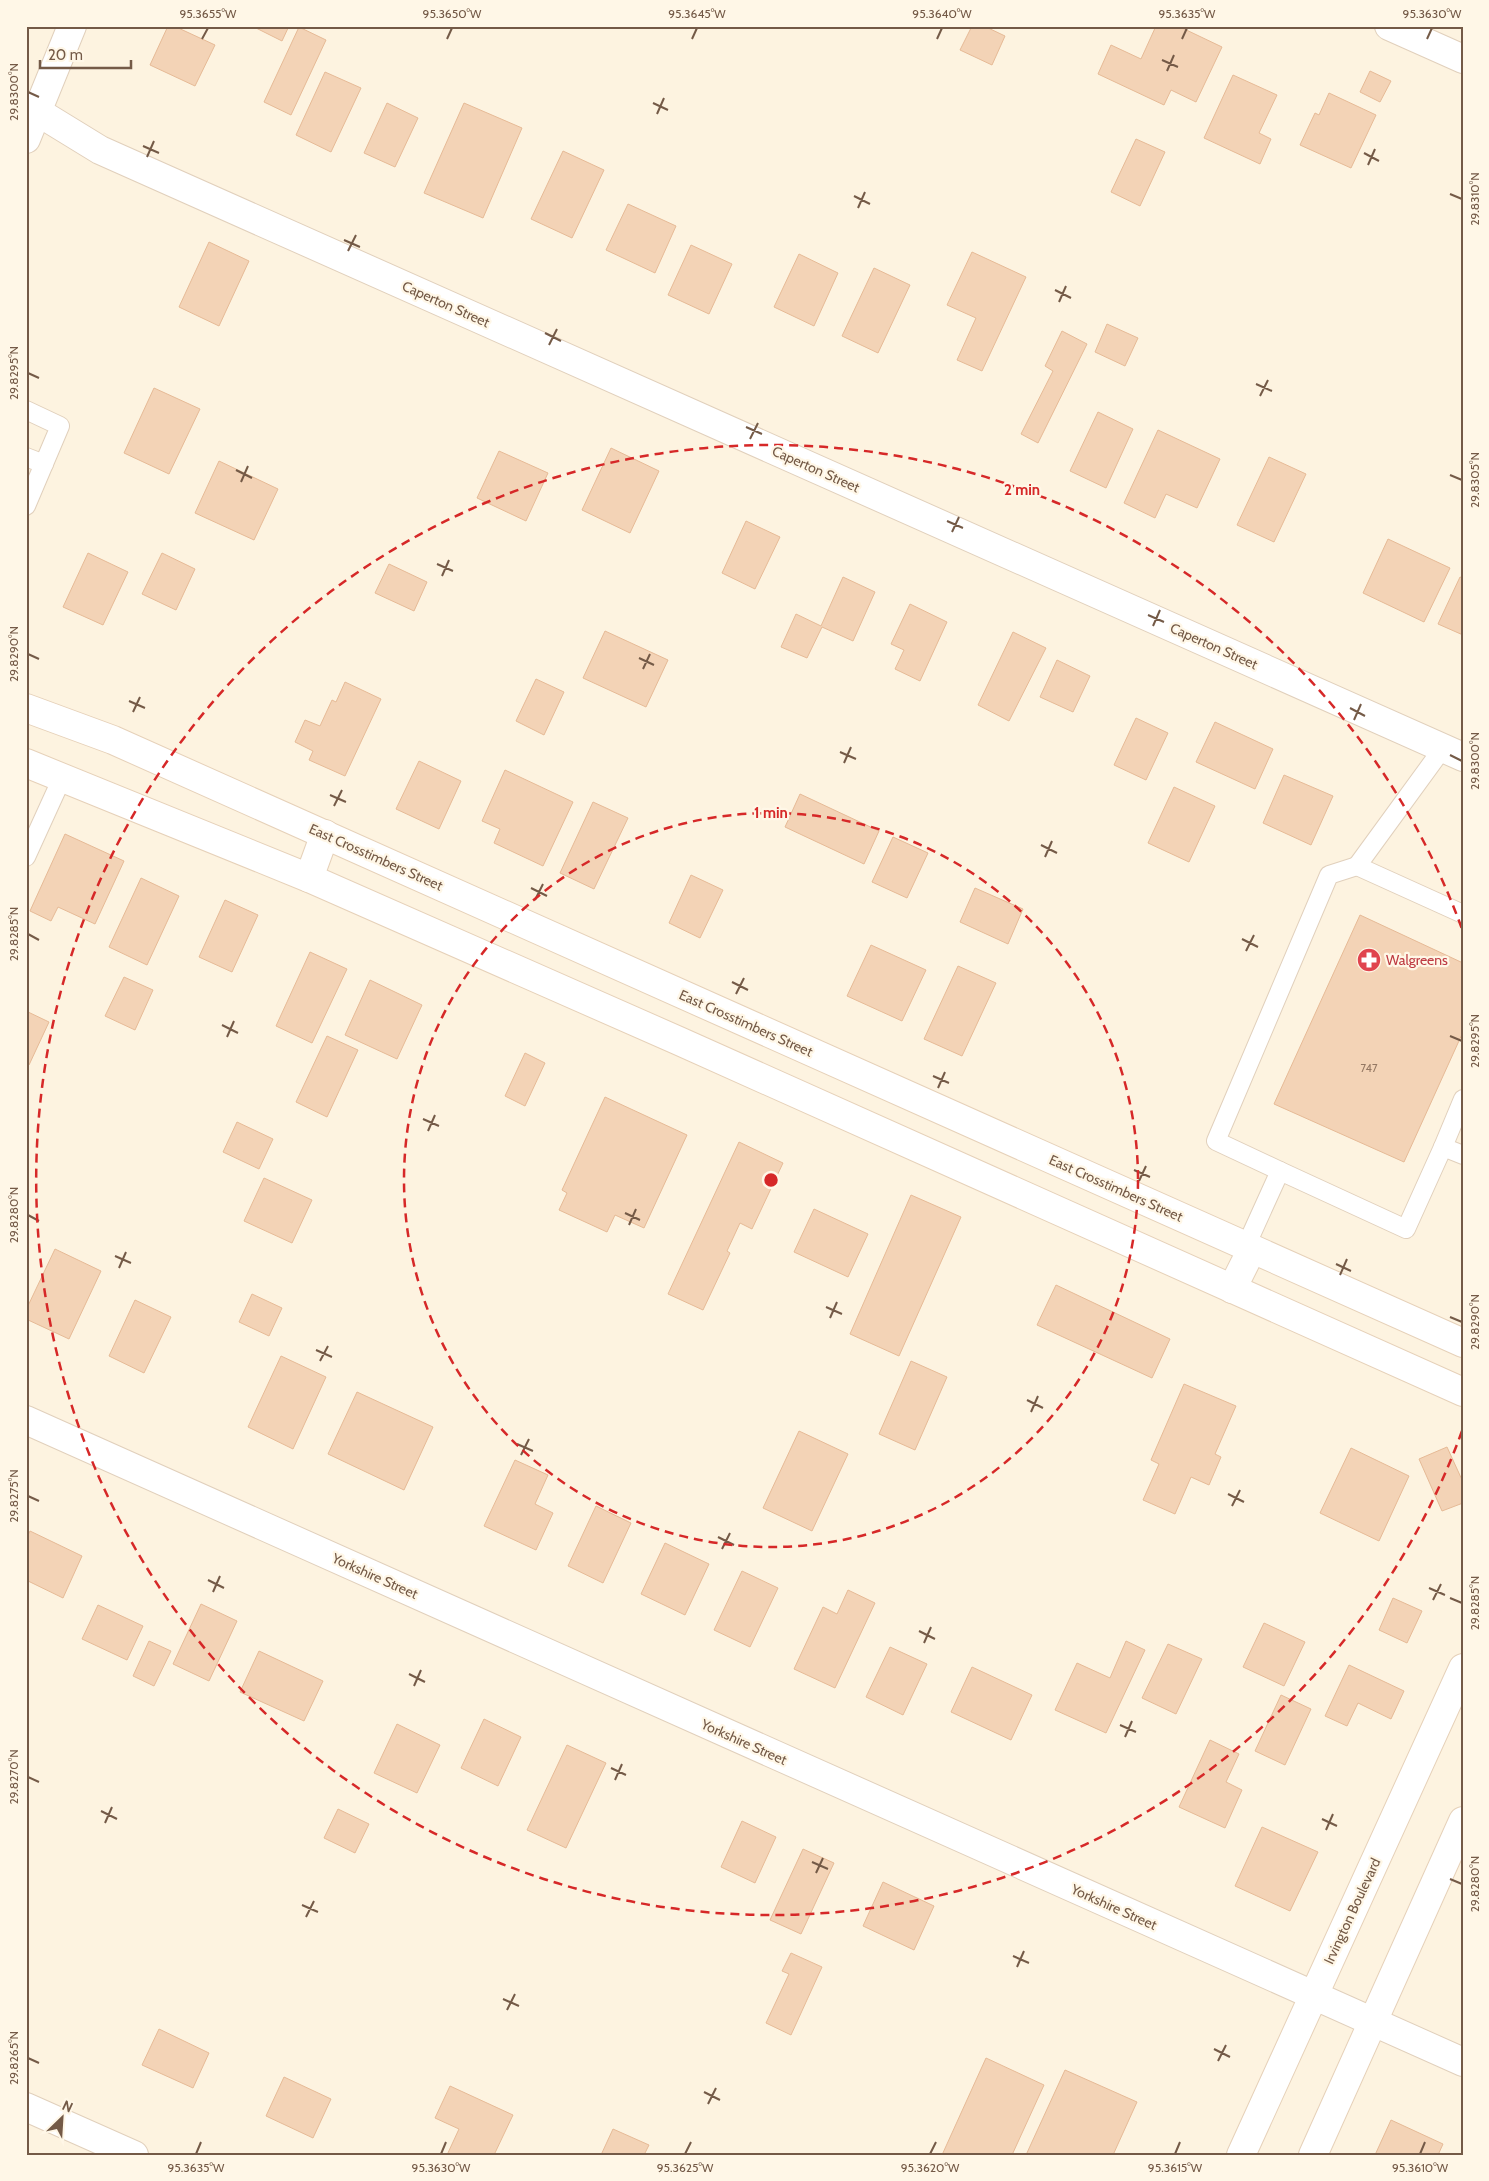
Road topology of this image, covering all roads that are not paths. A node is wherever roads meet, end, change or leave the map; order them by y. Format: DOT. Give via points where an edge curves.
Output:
graph roads {
  1 [pos="72,26"];
  2 [pos="1389,26"];
  3 [pos="1463,59"];
  4 [pos="38,112"];
  5 [pos="26,139"];
  6 [pos="26,410"];
  7 [pos="26,457"];
  8 [pos="44,464"];
  9 [pos="27,499"];
  10 [pos="26,708"];
  11 [pos="1453,752"];
  12 [pos="26,763"];
  13 [pos="62,778"];
  14 [pos="325,834"];
  15 [pos="26,857"];
  16 [pos="1357,866"];
  17 [pos="309,878"];
  18 [pos="1463,914"];
  19 [pos="700,1002"];
  20 [pos="679,1041"];
  21 [pos="1463,1099"];
  22 [pos="1443,1147"];
  23 [pos="1463,1156"];
  24 [pos="1280,1171"];
  25 [pos="1249,1247"];
  26 [pos="1232,1289"];
  27 [pos="1463,1344"];
  28 [pos="1463,1392"];
  29 [pos="26,1420"];
  30 [pos="1463,1668"];
  31 [pos="1456,1702"];
  32 [pos="1463,1821"];
  33 [pos="1313,1997"];
  34 [pos="1373,2022"];
  35 [pos="1463,2062"];
  36 [pos="26,2107"];
  37 [pos="134,2155"];
  38 [pos="1241,2155"];
  39 [pos="1313,2155"];
  1 -- 4 [label="main road"];
  2 -- 3 [label="main road"];
  4 -- 5 [label="main road"];
  4 -- 11 [label="main road, Caperton Street" via="100,150"];
  6 -- 8 [label="lane" via="60,426"];
  7 -- 8 [label="lane"];
  8 -- 9 [label="lane"];
  10 -- 14 [label="main road, East Crosstimbers Street" via="113,740"];
  11 -- 16 [label="lane"];
  12 -- 13 [label="main road"];
  13 -- 15 [label="lane"];
  13 -- 17 [label="main road"];
  14 -- 17 [label="main road"];
  14 -- 19 [label="main road, East Crosstimbers Street"];
  16 -- 18 [label="lane"];
  16 -- 24 [label="lane" via="1329,875 1216,1141"];
  17 -- 20 [label="main road"];
  19 -- 20 [label="main road"];
  19 -- 25 [label="main road, East Crosstimbers Street"];
  20 -- 26 [label="main road"];
  21 -- 22 [label="lane"];
  22 -- 23 [label="lane"];
  22 -- 24 [label="lane" via="1406,1229"];
  24 -- 25 [label="lane"];
  25 -- 26 [label="main road"];
  25 -- 27 [label="main road, East Crosstimbers Street"];
  26 -- 28 [label="main road"];
  29 -- 33 [label="main road, Yorkshire Street"];
  30 -- 31 [label="main road, Irvington Boulevard"];
  31 -- 33 [label="main road, Irvington Boulevard"];
  32 -- 34 [label="main road"];
  33 -- 34 [label="main road, Yorkshire Street"];
  33 -- 38 [label="main road, Irvington Boulevard"];
  34 -- 35 [label="main road, Yorkshire Street"];
  34 -- 39 [label="main road"];
  36 -- 37 [label="main road"];
}
